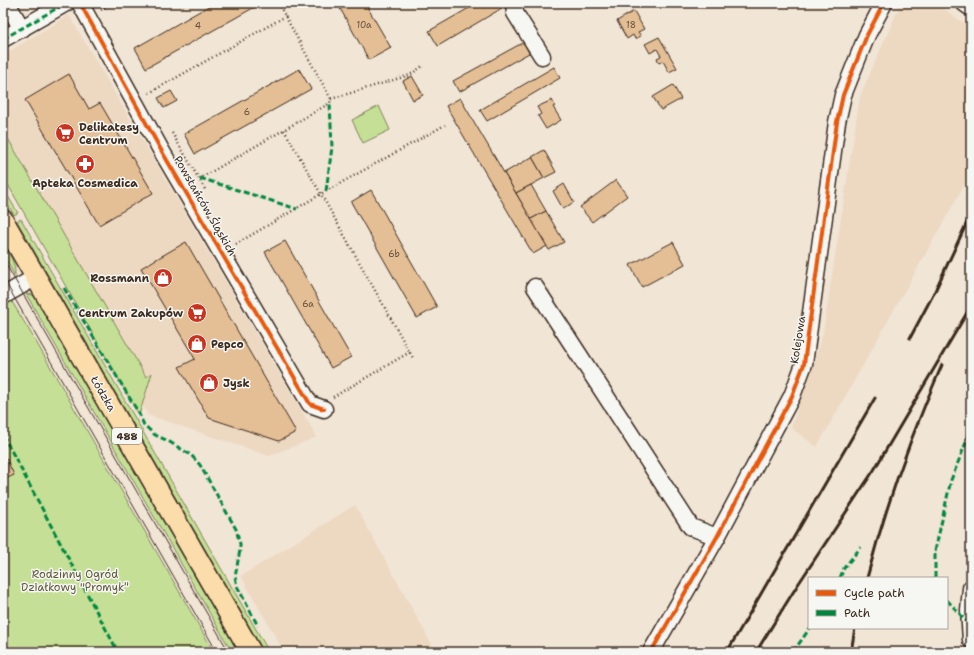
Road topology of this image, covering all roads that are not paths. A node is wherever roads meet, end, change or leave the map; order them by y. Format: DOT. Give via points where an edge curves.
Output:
graph roads {
  1 [pos="7,3"];
  2 [pos="66,3"];
  3 [pos="80,3"];
  4 [pos="514,3"];
  5 [pos="884,3"];
  6 [pos="964,3"];
  7 [pos="971,8"];
  8 [pos="22,29"];
  9 [pos="3,39"];
  10 [pos="542,56"];
  11 [pos="3,220"];
  12 [pos="36,278"];
  13 [pos="535,287"];
  14 [pos="3,296"];
  15 [pos="326,404"];
  16 [pos="717,538"];
  17 [pos="971,588"];
  18 [pos="971,640"];
  19 [pos="251,652"];
  20 [pos="650,652"];
  1 -- 8 [label="street"];
  2 -- 8 [label="street"];
  3 -- 15 [label="street, Powstańców Śląskich" via="161,150 310,404"];
  4 -- 10 [label="street" via="515,13"];
  5 -- 16 [label="street, Kolejowa" via="867,35 843,95 837,122 804,364 792,396"];
  6 -- 7 [label="street"];
  8 -- 9 [label="street"];
  11 -- 12 [label="main road, Łódzka / 488"];
  12 -- 14 [label="street"];
  12 -- 19 [label="main road, Łódzka / 488"];
  13 -- 16 [label="street" via="691,527"];
  16 -- 20 [label="street, Kolejowa"];
  17 -- 18 [label="street"];
}
